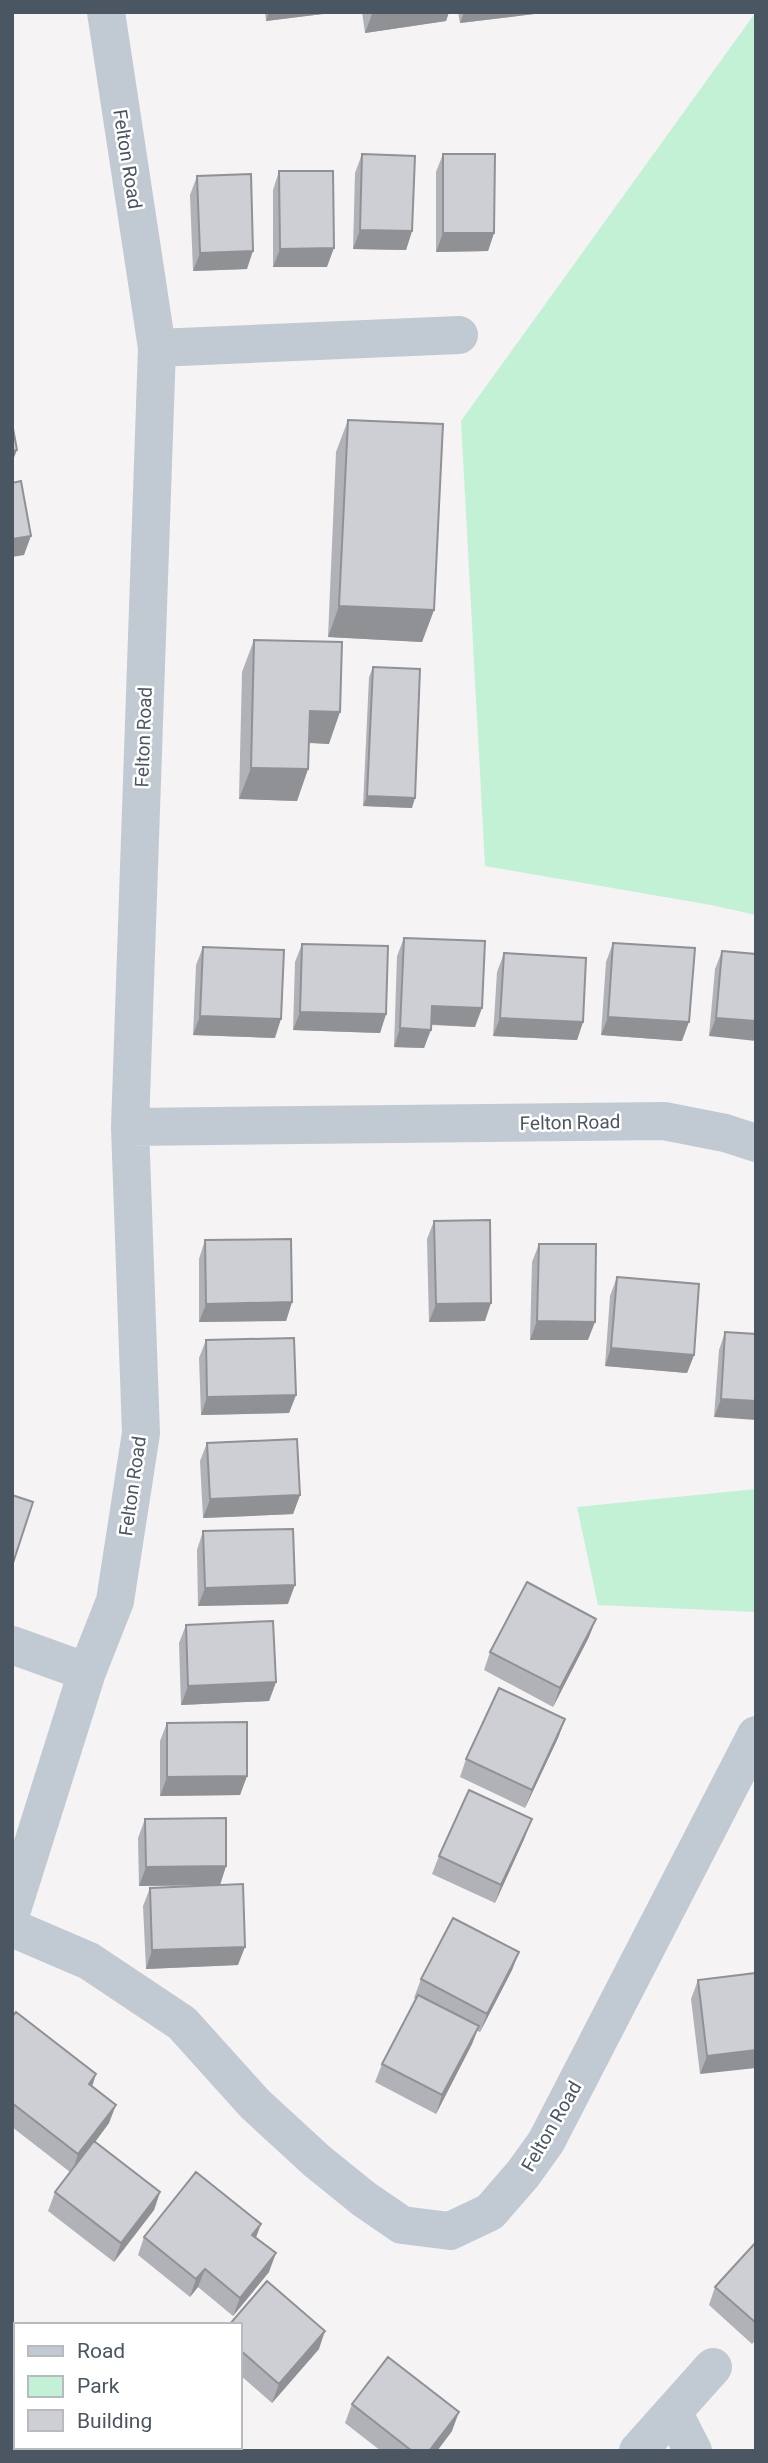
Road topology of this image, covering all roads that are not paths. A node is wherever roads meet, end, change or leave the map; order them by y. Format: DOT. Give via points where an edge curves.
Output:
graph roads {
  1 [pos="106,12"];
  2 [pos="459,335"];
  3 [pos="157,348"];
  4 [pos="130,1127"];
  5 [pos="756,1143"];
  6 [pos="12,1645"];
  7 [pos="87,1672"];
  8 [pos="756,1735"];
  9 [pos="12,1910"];
  10 [pos="12,1928"];
  11 [pos="713,2367"];
  12 [pos="673,2412"];
  13 [pos="638,2451"];
  14 [pos="693,2451"];
  1 -- 3 [label="street, Felton Road"];
  2 -- 3 [label="street"];
  3 -- 4 [label="street, Felton Road"];
  4 -- 5 [label="street, Felton Road" via="664,1121"];
  4 -- 7 [label="street, Felton Road" via="141,1433 116,1601"];
  6 -- 7 [label="street"];
  7 -- 9 [label="street, Felton Road"];
  8 -- 10 [label="street, Felton Road" via="546,2142 490,2211 450,2231 402,2225 363,2199 255,2104 182,2023 89,1962"];
  11 -- 12 [label="street"];
  12 -- 13 [label="street"];
  12 -- 14 [label="street"];
}
